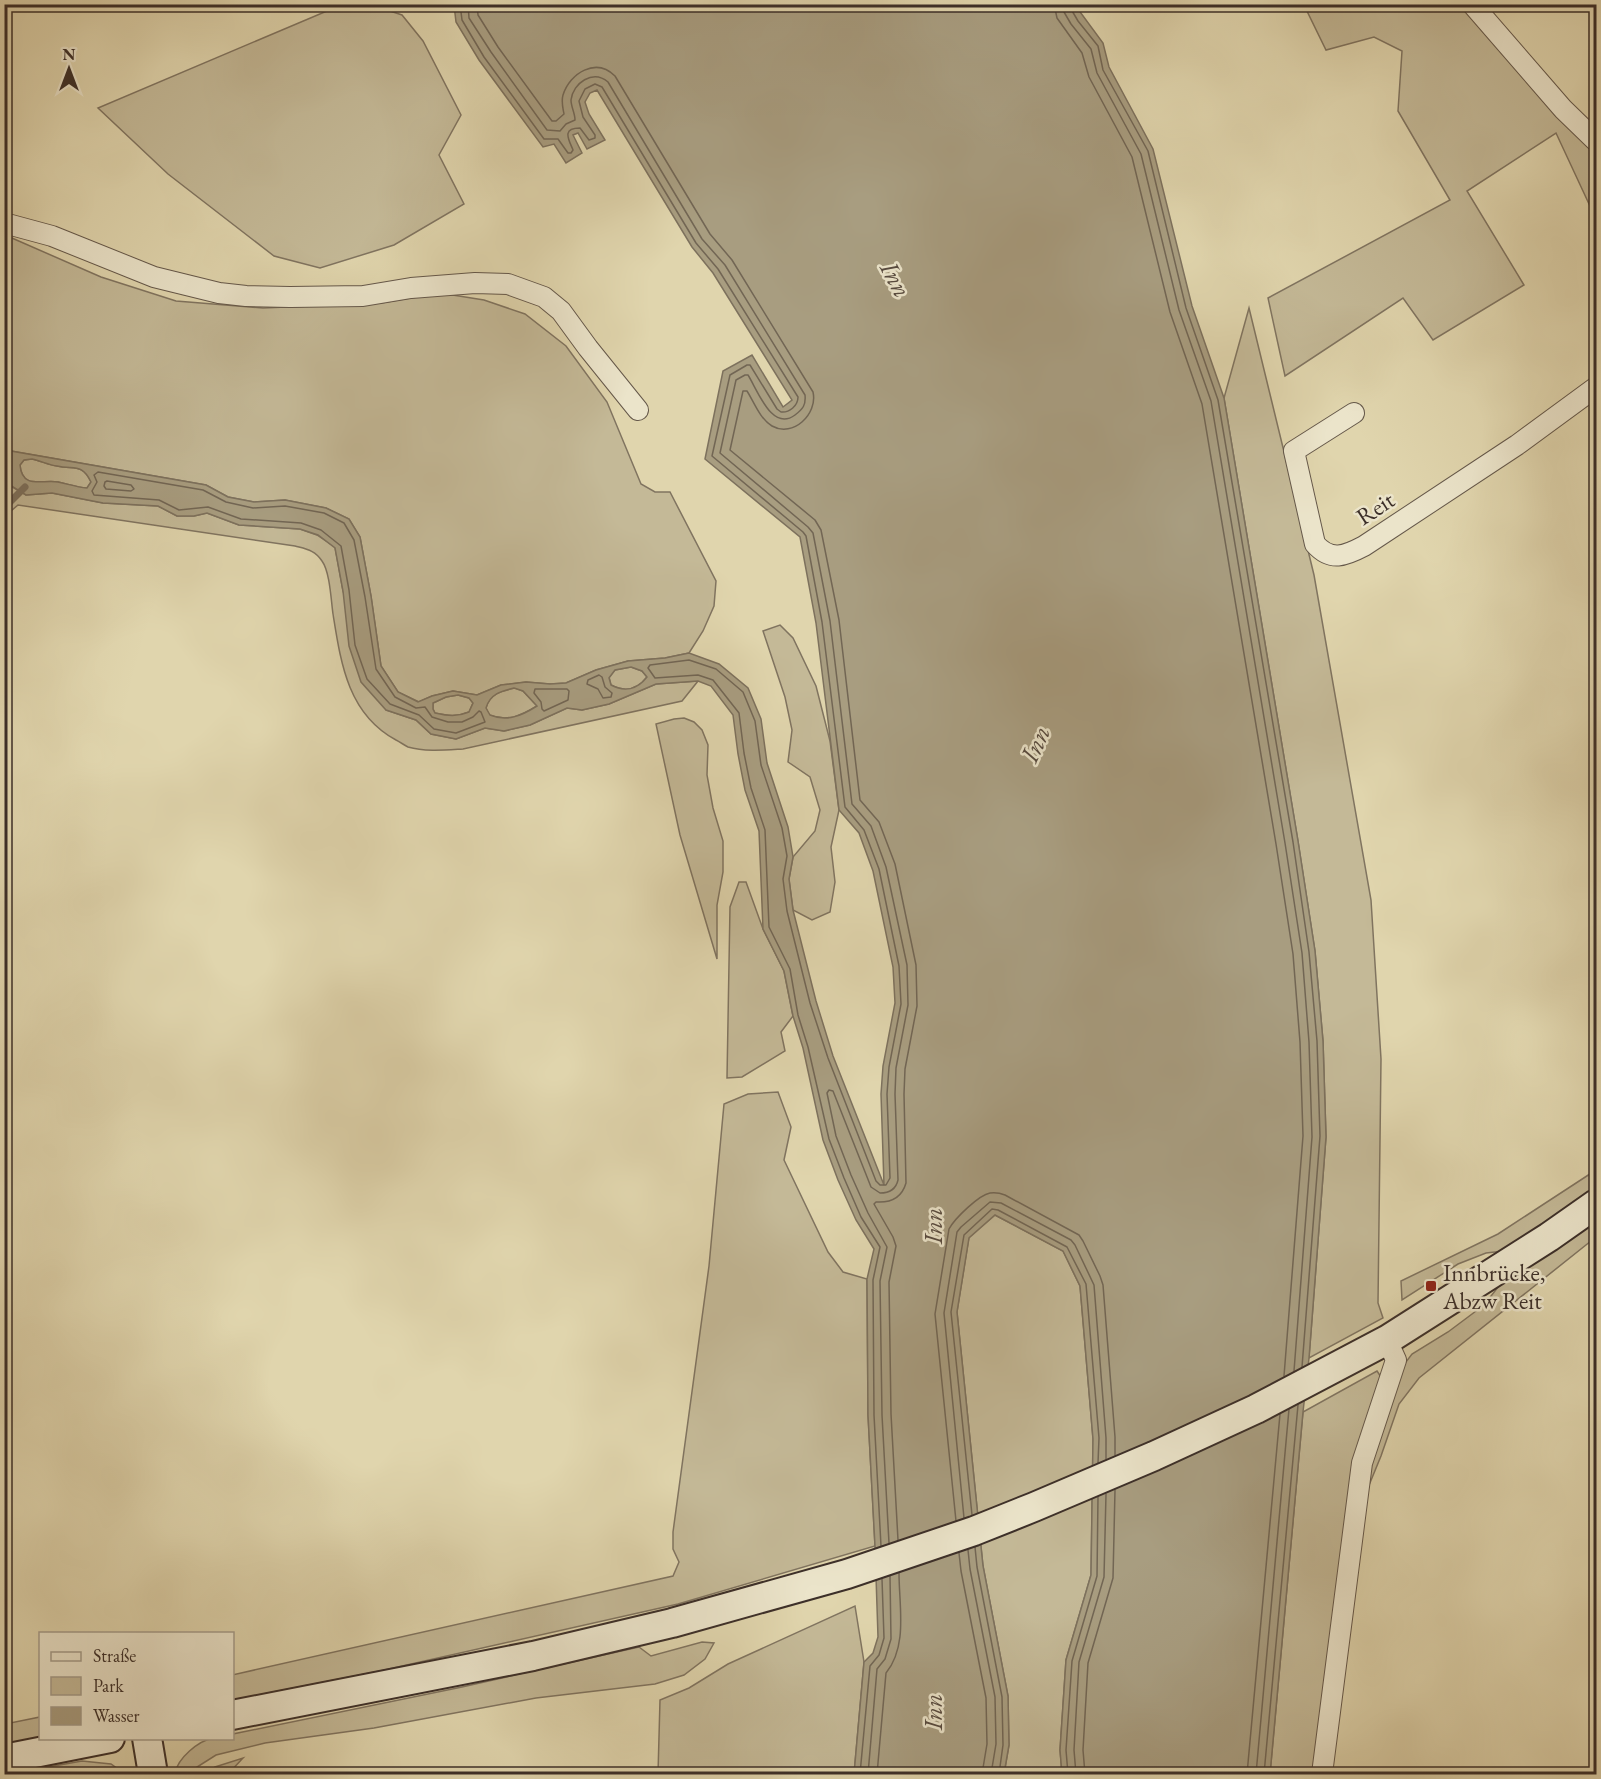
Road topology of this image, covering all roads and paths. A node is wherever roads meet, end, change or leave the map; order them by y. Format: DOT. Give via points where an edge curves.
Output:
graph roads {
  1 [pos="1472,4"];
  2 [pos="1596,141"];
  3 [pos="4,223"];
  4 [pos="1596,387"];
  5 [pos="638,410"];
  6 [pos="1354,413"];
  7 [pos="1596,1204"];
  8 [pos="1387,1340"];
  9 [pos="234,1715"];
  10 [pos="100,1740"];
  11 [pos="147,1740"];
  12 [pos="4,1759"];
  13 [pos="153,1774"];
  14 [pos="1322,1774"];
  1 -- 2 [label="street"];
  3 -- 5 [label="street" via="52,236 154,277 219,293 363,296 422,287 508,284 544,297 561,311"];
  4 -- 6 [label="street, Reit" via="1517,445 1364,546 1331,555 1315,544 1294,452"];
  7 -- 8 [label="street"];
  8 -- 9 [label="street" via="1256,1409 1154,1456 974,1531 888,1561 672,1623 533,1656"];
  8 -- 14 [label="street" via="1396,1360 1362,1463"];
  10 -- 12 [label="street"];
  11 -- 13 [label="street"];
}
